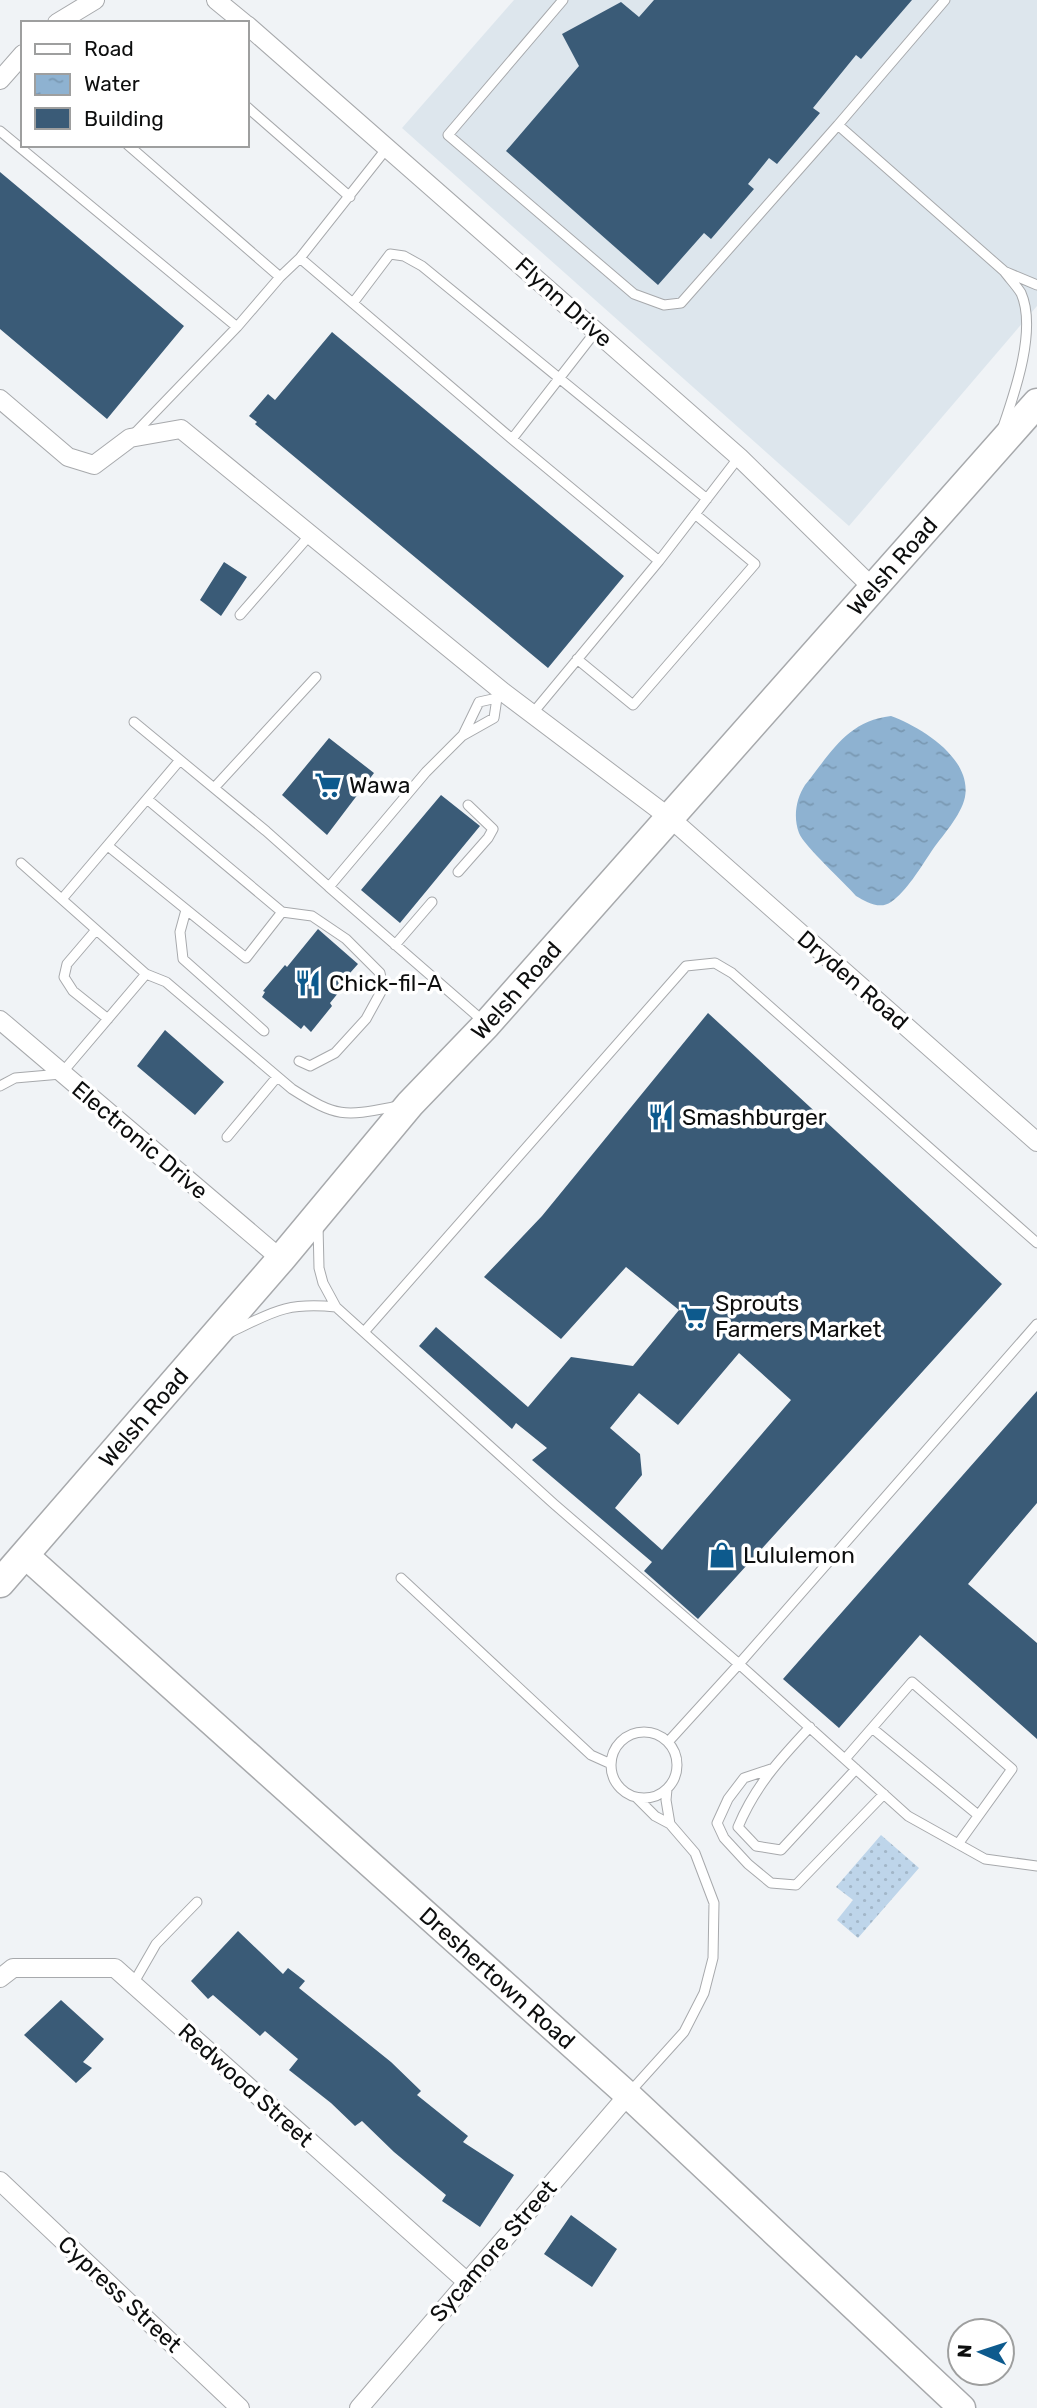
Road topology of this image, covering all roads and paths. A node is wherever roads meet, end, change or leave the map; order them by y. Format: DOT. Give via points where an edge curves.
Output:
graph roads {
  1 [pos="94,0"];
  2 [pos="216,0"];
  3 [pos="563,0"];
  4 [pos="945,0"];
  5 [pos="60,21"];
  6 [pos="241,21"];
  7 [pos="248,27"];
  8 [pos="21,56"];
  9 [pos="0,80"];
  10 [pos="248,108"];
  11 [pos="838,125"];
  12 [pos="0,131"];
  13 [pos="130,147"];
  14 [pos="387,148"];
  15 [pos="350,197"];
  16 [pos="300,258"];
  17 [pos="1004,271"];
  18 [pos="280,277"];
  19 [pos="1037,285"];
  20 [pos="353,303"];
  21 [pos="237,327"];
  22 [pos="596,331"];
  23 [pos="558,379"];
  24 [pos="0,399"];
  25 [pos="1037,403"];
  26 [pos="130,438"];
  27 [pos="512,439"];
  28 [pos="993,452"];
  29 [pos="738,457"];
  30 [pos="707,499"];
  31 [pos="695,514"];
  32 [pos="310,535"];
  33 [pos="659,561"];
  34 [pos="873,588"];
  35 [pos="240,615"];
  36 [pos="577,659"];
  37 [pos="316,677"];
  38 [pos="499,694"];
  39 [pos="532,714"];
  40 [pos="134,722"];
  41 [pos="462,736"];
  42 [pos="180,760"];
  43 [pos="214,788"];
  44 [pos="147,799"];
  45 [pos="468,805"];
  46 [pos="670,818"];
  47 [pos="108,846"];
  48 [pos="21,863"];
  49 [pos="458,872"];
  50 [pos="329,887"];
  51 [pos="62,899"];
  52 [pos="432,902"];
  53 [pos="186,910"];
  54 [pos="282,912"];
  55 [pos="96,930"];
  56 [pos="395,945"];
  57 [pos="146,974"];
  58 [pos="108,1019"];
  59 [pos="0,1020"];
  60 [pos="486,1025"];
  61 [pos="264,1031"];
  62 [pos="299,1060"];
  63 [pos="61,1074"];
  64 [pos="277,1077"];
  65 [pos="0,1086"];
  66 [pos="410,1104"];
  67 [pos="227,1137"];
  68 [pos="1037,1142"];
  69 [pos="317,1215"];
  70 [pos="1037,1243"];
  71 [pos="281,1259"];
  72 [pos="336,1307"];
  73 [pos="1037,1324"];
  74 [pos="364,1332"];
  75 [pos="209,1343"];
  76 [pos="24,1555"];
  77 [pos="401,1578"];
  78 [pos="0,1583"];
  79 [pos="739,1664"];
  80 [pos="810,1727"];
  81 [pos="872,1728"];
  82 [pos="668,1742"];
  83 [pos="845,1759"];
  84 [pos="611,1764"];
  85 [pos="771,1769"];
  86 [pos="856,1769"];
  87 [pos="667,1789"];
  88 [pos="884,1794"];
  89 [pos="636,1797"];
  90 [pos="978,1815"];
  91 [pos="670,1824"];
  92 [pos="958,1844"];
  93 [pos="1036,1864"];
  94 [pos="197,1902"];
  95 [pos="0,1978"];
  96 [pos="133,1984"];
  97 [pos="628,2095"];
  98 [pos="0,2181"];
  99 [pos="466,2281"];
  100 [pos="240,2408"];
  101 [pos="359,2408"];
  102 [pos="962,2408"];
  1 -- 5 [label="street"];
  2 -- 6 [label="street, Flynn Drive"];
  3 -- 11 [label="lane" via="448,135 647,300 681,303"];
  4 -- 11 [label="lane"];
  7 -- 14 [label="street, Flynn Drive"];
  8 -- 9 [label="street"];
  10 -- 15 [label="lane"];
  11 -- 17 [label="lane"];
  12 -- 21 [label="lane"];
  13 -- 18 [label="lane"];
  14 -- 15 [label="lane"];
  14 -- 22 [label="street, Flynn Drive"];
  15 -- 16 [label="lane"];
  16 -- 18 [label="lane"];
  16 -- 20 [label="lane"];
  17 -- 19 [label="lane"];
  17 -- 28 [label="lane" via="1022,295 1028,317 1027,353"];
  18 -- 21 [label="lane"];
  20 -- 23 [label="lane" via="390,254 404,256"];
  20 -- 27 [label="lane"];
  21 -- 26 [label="lane"];
  22 -- 23 [label="lane"];
  22 -- 29 [label="street, Flynn Drive"];
  23 -- 27 [label="lane"];
  23 -- 30 [label="lane"];
  24 -- 26 [label="street" via="68,457 94,465"];
  25 -- 28 [label="main road, Welsh Road"];
  26 -- 32 [label="street" via="181,429"];
  27 -- 33 [label="lane"];
  28 -- 34 [label="main road, Welsh Road"];
  29 -- 30 [label="lane"];
  29 -- 34 [label="street, Flynn Drive"];
  30 -- 31 [label="lane"];
  31 -- 33 [label="lane"];
  31 -- 36 [label="lane" via="755,564 633,705"];
  32 -- 35 [label="lane"];
  32 -- 38 [label="street"];
  33 -- 36 [label="lane"];
  34 -- 46 [label="main road, Welsh Road"];
  36 -- 39 [label="lane"];
  37 -- 43 [label="lane"];
  38 -- 39 [label="street"];
  38 -- 41 [label="lane" via="479,702"];
  38 -- 41 [label="lane" via="494,718"];
  39 -- 46 [label="street"];
  40 -- 42 [label="lane"];
  41 -- 50 [label="lane"];
  42 -- 43 [label="lane"];
  42 -- 44 [label="lane"];
  43 -- 50 [label="lane"];
  44 -- 47 [label="lane"];
  44 -- 54 [label="lane"];
  45 -- 49 [label="lane" via="493,829"];
  46 -- 60 [label="main road, Welsh Road"];
  46 -- 68 [label="street, Dryden Road"];
  47 -- 51 [label="lane"];
  47 -- 53 [label="lane"];
  48 -- 51 [label="lane"];
  50 -- 56 [label="lane"];
  51 -- 55 [label="lane"];
  52 -- 56 [label="lane"];
  53 -- 54 [label="lane" via="246,958"];
  53 -- 61 [label="lane" via="180,932 183,959"];
  54 -- 62 [label="lane" via="312,916 346,939 380,973 383,988 366,1019 335,1053 310,1066"];
  55 -- 57 [label="lane"];
  55 -- 58 [label="lane" via="67,964 64,977 73,991"];
  56 -- 60 [label="lane"];
  57 -- 58 [label="lane"];
  57 -- 64 [label="lane" via="166,982"];
  58 -- 63 [label="lane"];
  59 -- 63 [label="street, Electronic Drive"];
  60 -- 66 [label="main road, Welsh Road"];
  63 -- 65 [label="lane" via="15,1079"];
  63 -- 71 [label="street, Electronic Drive"];
  64 -- 66 [label="lane" via="315,1104 337,1113"];
  64 -- 67 [label="lane"];
  66 -- 69 [label="main road, Welsh Road"];
  69 -- 71 [label="main road, Welsh Road"];
  69 -- 72 [label="lane" via="319,1268"];
  70 -- 74 [label="lane" via="732,972 715,963 686,966"];
  71 -- 75 [label="main road, Welsh Road"];
  72 -- 74 [label="lane"];
  72 -- 75 [label="lane" via="283,1308"];
  73 -- 79 [label="lane"];
  74 -- 79 [label="lane"];
  75 -- 76 [label="main road, Welsh Road"];
  76 -- 78 [label="main road, Welsh Road"];
  76 -- 97 [label="main road, Dreshertown Road"];
  77 -- 84 [label="lane" via="590,1755"];
  79 -- 80 [label="lane"];
  79 -- 82 [label="lane"];
  80 -- 83 [label="lane"];
  80 -- 85 [label="lane"];
  81 -- 83 [label="lane"];
  81 -- 90 [label="lane"];
  81 -- 90 [label="lane" via="912,1682 1012,1769"];
  82 -- 84 [label="lane" via="649,1732 627,1736 613,1753"];
  82 -- 87 [label="lane" via="677,1771"];
  83 -- 86 [label="lane"];
  84 -- 89 [label="lane" via="618,1785"];
  85 -- 86 [label="lane" via="738,1827 756,1846 781,1850"];
  85 -- 88 [label="lane" via="744,1778 716,1823 724,1838 771,1883 796,1885"];
  86 -- 88 [label="lane"];
  87 -- 89 [label="lane" via="658,1795"];
  87 -- 91 [label="lane"];
  88 -- 92 [label="lane" via="908,1816"];
  89 -- 91 [label="lane"];
  90 -- 92 [label="lane"];
  91 -- 97 [label="lane" via="695,1853 714,1903 713,1958 704,1993 684,2032"];
  92 -- 93 [label="lane" via="985,1860"];
  94 -- 96 [label="lane" via="156,1944"];
  95 -- 96 [label="street, Redwood Street" via="13,1968 115,1968"];
  96 -- 99 [label="street, Redwood Street"];
  97 -- 99 [label="street, Sycamore Street"];
  97 -- 102 [label="main road, Dreshertown Road"];
  98 -- 100 [label="street, Cypress Street"];
  99 -- 101 [label="street, Sycamore Street"];
}
